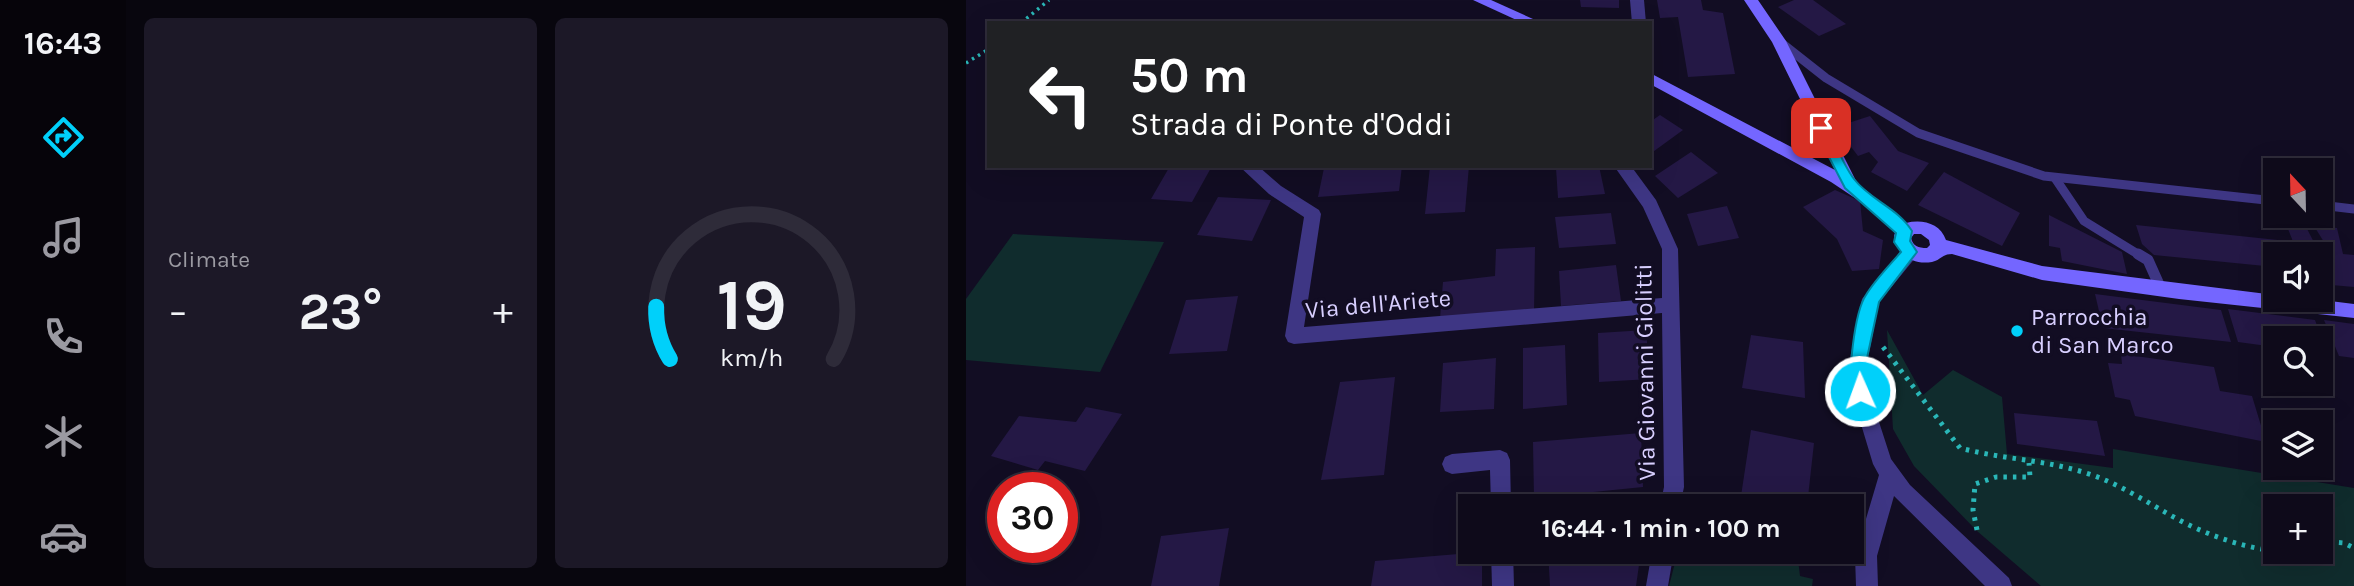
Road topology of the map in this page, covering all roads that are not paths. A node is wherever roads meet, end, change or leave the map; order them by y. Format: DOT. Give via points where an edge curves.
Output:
graph roads {
  1 [pos="1480,0"];
  2 [pos="1637,0"];
  3 [pos="1751,0"];
  4 [pos="1530,21"];
  5 [pos="1639,21"];
  6 [pos="1779,41"];
  7 [pos="1652,79"];
  8 [pos="1249,168"];
  9 [pos="1623,168"];
  10 [pos="2055,178"];
  11 [pos="1850,184"];
  12 [pos="2263,200"];
  13 [pos="2333,207"];
  14 [pos="2354,209"];
  15 [pos="1904,231"];
  16 [pos="1939,247"];
  17 [pos="1910,252"];
  18 [pos="2161,289"];
  19 [pos="1672,304"];
  20 [pos="2354,311"];
  21 [pos="1452,464"];
  22 [pos="1889,476"];
  23 [pos="1501,494"];
  24 [pos="1673,494"];
  25 [pos="1502,564"];
  26 [pos="1661,564"];
  27 [pos="1503,586"];
  28 [pos="1657,586"];
  29 [pos="1867,586"];
  30 [pos="2001,586"];
  1 -- 4 [label="street"];
  2 -- 5 [label="street"];
  3 -- 6 [label="street"];
  6 -- 10 [label="lane" via="1826,78 1918,133"];
  6 -- 11 [label="street"];
  7 -- 11 [label="street"];
  8 -- 19 [label="street, Via dell'Ariete" via="1313,214 1294,336"];
  9 -- 19 [label="street, Via Giovanni Giolitti" via="1650,204 1670,249"];
  10 -- 12 [label="lane"];
  10 -- 18 [label="lane" via="2084,221 2148,260"];
  11 -- 15 [label="street"];
  13 -- 14 [label="lane"];
  15 -- 16 [label="street" via="1924,228 1936,236"];
  15 -- 17 [label="street" via="1902,242"];
  16 -- 17 [label="street" via="1931,255"];
  16 -- 18 [label="street" via="2042,273"];
  17 -- 22 [label="street" via="1871,299 1858,358 1860,391"];
  18 -- 20 [label="street"];
  19 -- 24 [label="street, Via Giovanni Giolitti"];
  21 -- 23 [label="street" via="1500,460"];
  22 -- 29 [label="street" via="1866,556"];
  22 -- 30 [label="street"];
  25 -- 27 [label="street"];
  26 -- 28 [label="street"];
}
